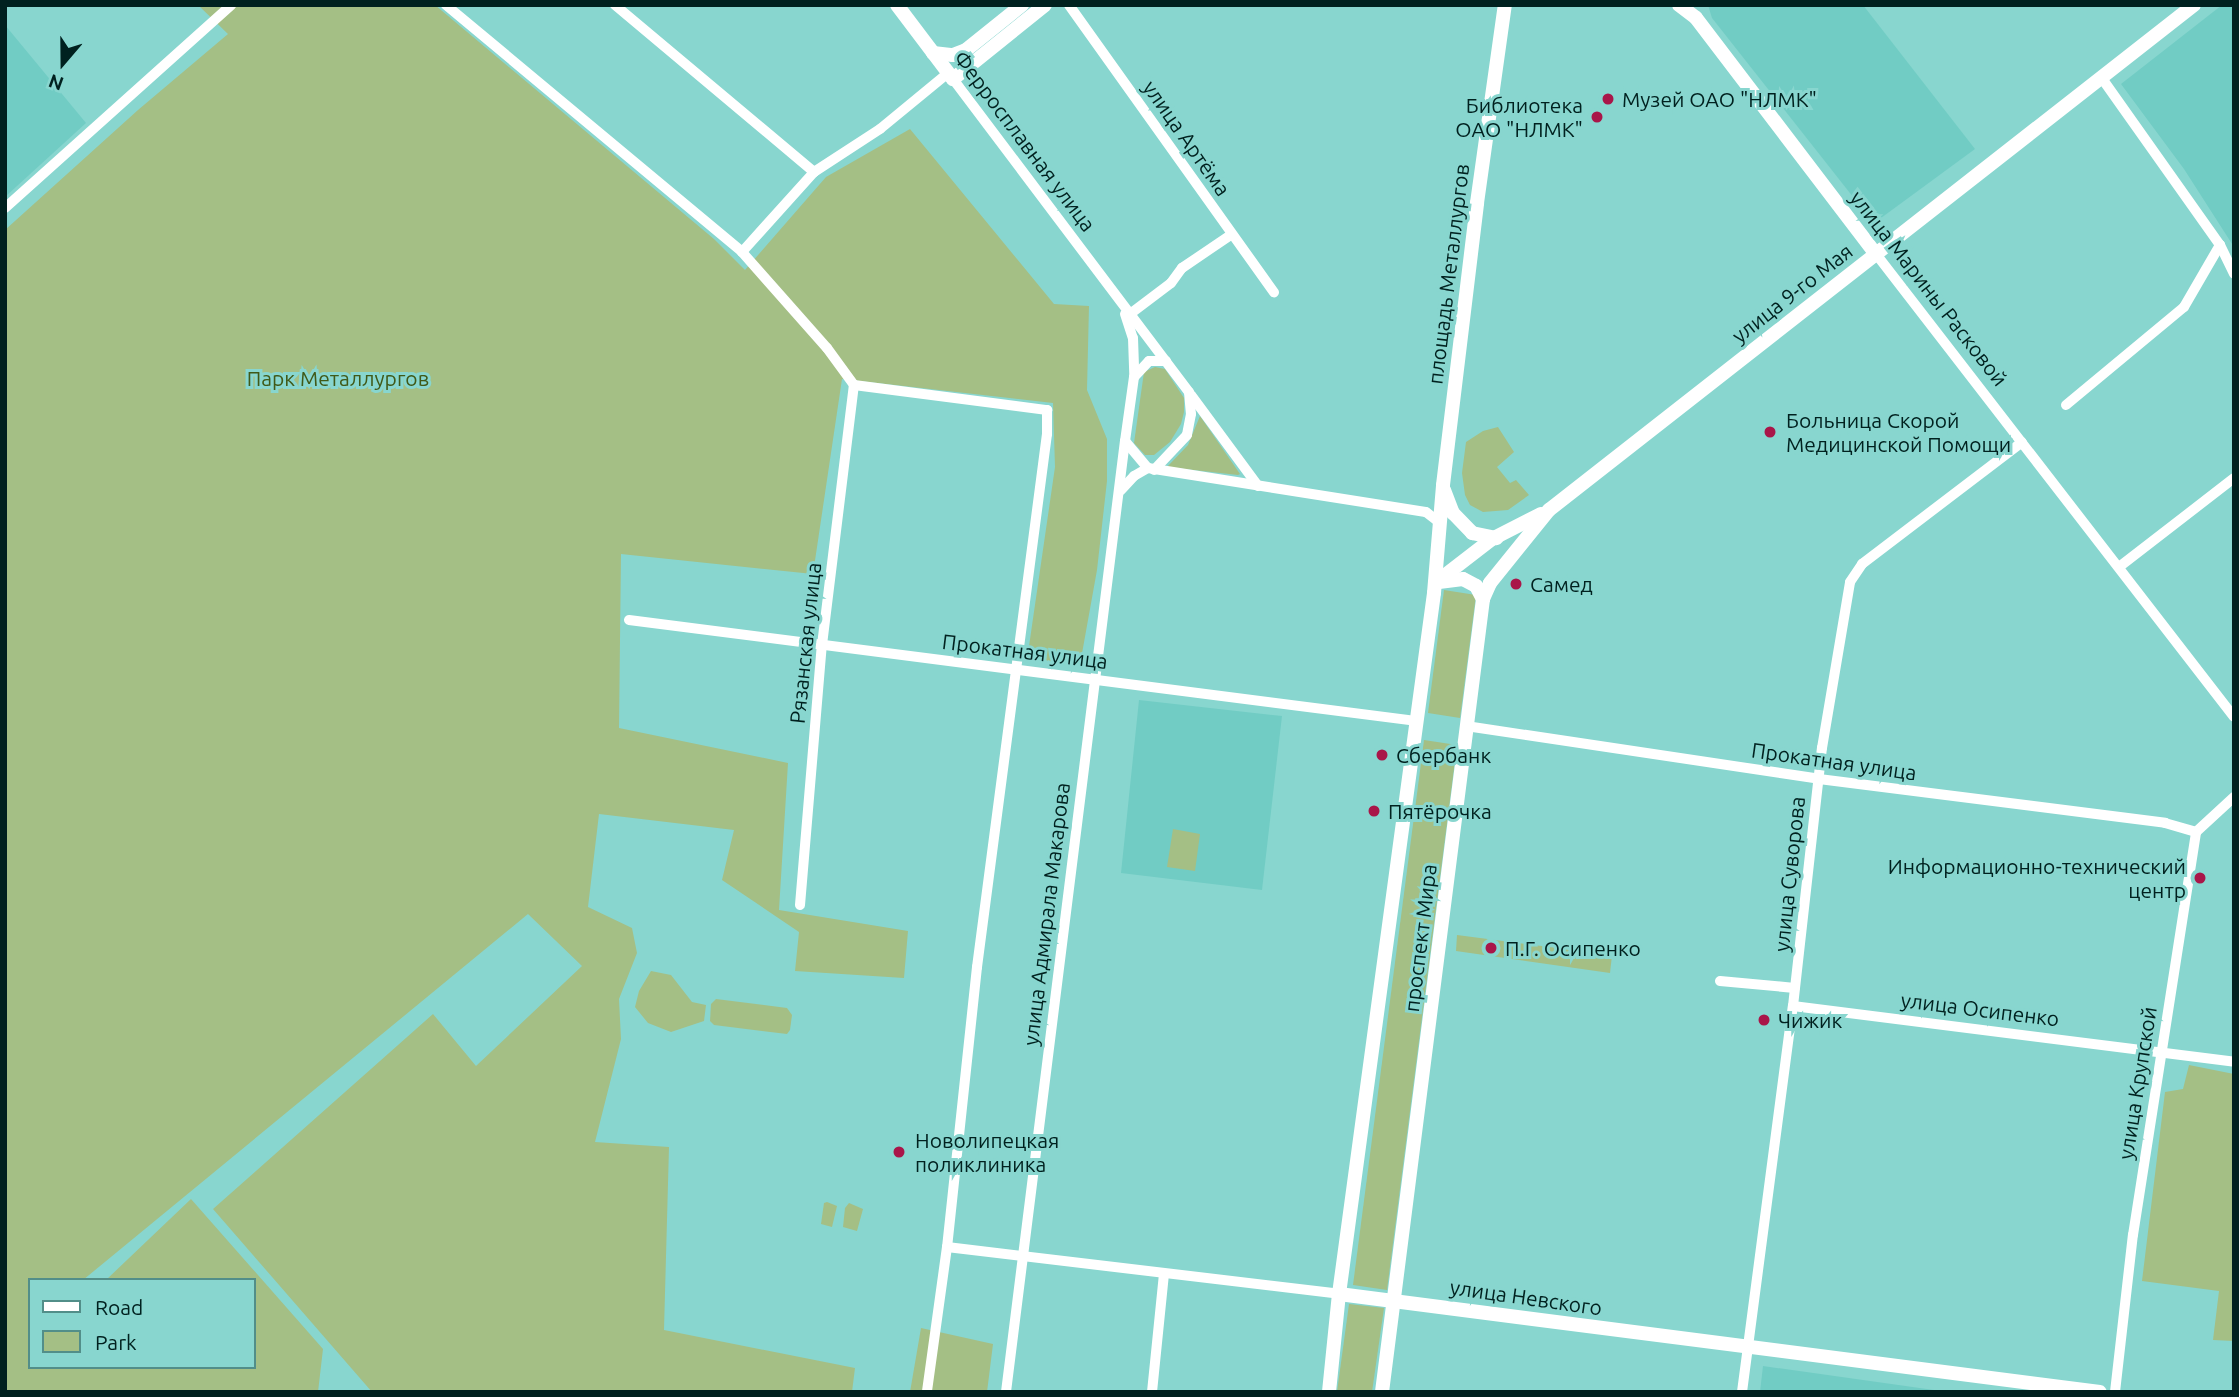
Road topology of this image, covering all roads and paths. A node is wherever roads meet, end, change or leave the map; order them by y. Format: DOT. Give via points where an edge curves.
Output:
graph roads {
  1 [pos="231,5"];
  2 [pos="446,5"];
  3 [pos="615,5"];
  4 [pos="897,5"];
  5 [pos="1022,5"];
  6 [pos="1045,5"];
  7 [pos="1069,5"];
  8 [pos="1679,5"];
  9 [pos="2194,5"];
  10 [pos="1503,7"];
  11 [pos="1696,12"];
  12 [pos="933,53"];
  13 [pos="951,76"];
  14 [pos="2101,77"];
  15 [pos="814,172"];
  16 [pos="5,208"];
  17 [pos="1232,234"];
  18 [pos="2220,245"];
  19 [pos="742,252"];
  20 [pos="1877,254"];
  21 [pos="2234,274"];
  22 [pos="1274,292"];
  23 [pos="1120,301"];
  24 [pos="1130,314"];
  25 [pos="1166,361"];
  26 [pos="1134,377"];
  27 [pos="854,385"];
  28 [pos="1189,392"];
  29 [pos="2066,405"];
  30 [pos="1125,441"];
  31 [pos="2022,442"];
  32 [pos="1151,469"];
  33 [pos="2234,478"];
  34 [pos="1443,485"];
  35 [pos="1258,486"];
  36 [pos="1121,490"];
  37 [pos="1549,510"];
  38 [pos="1439,522"];
  39 [pos="1472,533"];
  40 [pos="1526,536"];
  41 [pos="1492,539"];
  42 [pos="2119,566"];
  43 [pos="1435,583"];
  44 [pos="1483,599"];
  45 [pos="629,620"];
  46 [pos="822,645"];
  47 [pos="1018,670"];
  48 [pos="1095,679"];
  49 [pos="2234,717"];
  50 [pos="1416,721"];
  51 [pos="1466,726"];
  52 [pos="1819,779"];
  53 [pos="2234,797"];
  54 [pos="2196,832"];
  55 [pos="800,905"];
  56 [pos="1720,981"];
  57 [pos="1796,988"];
  58 [pos="1793,1006"];
  59 [pos="2162,1051"];
  60 [pos="2234,1062"];
  61 [pos="947,1247"];
  62 [pos="1023,1257"];
  63 [pos="1164,1273"];
  64 [pos="1339,1294"];
  65 [pos="1396,1301"];
  66 [pos="1748,1347"];
  67 [pos="927,1392"];
  68 [pos="1006,1392"];
  69 [pos="1152,1392"];
  70 [pos="1329,1392"];
  71 [pos="1382,1392"];
  72 [pos="1742,1392"];
  73 [pos="2100,1392"];
  74 [pos="2115,1392"];
  1 -- 16 [label="street"];
  2 -- 19 [label="street"];
  3 -- 15 [label="street"];
  4 -- 12 [label="main road, Ферросплавная улица"];
  5 -- 12 [label="main road" via="962,53"];
  6 -- 13 [label="main road"];
  7 -- 17 [label="street, улица Артёма"];
  8 -- 11 [label="main road"];
  9 -- 14 [label="main road, улица 9-го Мая"];
  10 -- 34 [label="main road, площадь Металлургов"];
  11 -- 20 [label="main road, улица Марины Расковой"];
  12 -- 13 [label="main road, Ферросплавная улица"];
  13 -- 15 [label="street"];
  13 -- 23 [label="street, Ферросплавная улица"];
  14 -- 18 [label="street"];
  14 -- 20 [label="main road, улица 9-го Мая"];
  15 -- 19 [label="street"];
  17 -- 22 [label="street, улица Артёма"];
  17 -- 24 [label="street" via="1182,268 1171,283"];
  18 -- 21 [label="street"];
  18 -- 29 [label="street" via="2184,307"];
  19 -- 27 [label="street"];
  20 -- 31 [label="street, улица Марины Расковой"];
  20 -- 37 [label="main road, улица 9-го Мая"];
  23 -- 24 [label="street, Ферросплавная улица"];
  23 -- 26 [label="street" via="1133,338"];
  24 -- 25 [label="street, Ферросплавная улица"];
  25 -- 26 [label="street" via="1149,361"];
  25 -- 28 [label="street, Ферросплавная улица"];
  26 -- 30 [label="street, улица Адмирала Макарова"];
  27 -- 46 [label="street, Рязанская улица"];
  27 -- 47 [label="street" via="1047,410"];
  28 -- 32 [label="street" via="1191,414 1186,435"];
  28 -- 35 [label="street"];
  30 -- 32 [label="street"];
  30 -- 36 [label="street, улица Адмирала Макарова"];
  31 -- 42 [label="street, улица Марины Расковой"];
  31 -- 52 [label="street, улица Суворова" via="1862,564 1850,582"];
  32 -- 35 [label="street"];
  32 -- 36 [label="street" via="1134,475"];
  33 -- 42 [label="street"];
  34 -- 38 [label="main road, площадь Металлургов"];
  34 -- 39 [label="main road" via="1453,513"];
  35 -- 38 [label="street" via="1426,512"];
  36 -- 48 [label="street, улица Адмирала Макарова"];
  37 -- 40 [label="main road, проспект Мира"];
  37 -- 41 [label="main road"];
  38 -- 39 [label="main road"];
  38 -- 43 [label="main road, проспект Мира"];
  39 -- 41 [label="main road"];
  40 -- 41 [label="main road"];
  40 -- 44 [label="main road, проспект Мира"];
  41 -- 43 [label="main road"];
  42 -- 49 [label="street, улица Марины Расковой"];
  43 -- 44 [label="main road" via="1463,579 1476,586"];
  43 -- 50 [label="main road, проспект Мира"];
  44 -- 51 [label="main road, проспект Мира"];
  45 -- 46 [label="street, Прокатная улица"];
  46 -- 47 [label="street, Прокатная улица"];
  46 -- 55 [label="street, Рязанская улица"];
  47 -- 48 [label="street, Прокатная улица"];
  47 -- 61 [label="street" via="977,967"];
  48 -- 50 [label="street, Прокатная улица"];
  48 -- 62 [label="street, улица Адмирала Макарова"];
  50 -- 64 [label="main road, проспект Мира"];
  51 -- 52 [label="street, Прокатная улица"];
  51 -- 65 [label="main road, проспект Мира"];
  52 -- 54 [label="street, Прокатная улица" via="2165,823"];
  52 -- 57 [label="street, улица Суворова"];
  53 -- 54 [label="street"];
  54 -- 59 [label="street, улица Крупской"];
  56 -- 57 [label="street"];
  57 -- 58 [label="street, улица Суворова"];
  58 -- 59 [label="street, улица Осипенко"];
  58 -- 66 [label="street, улица Суворова"];
  59 -- 60 [label="street, улица Осипенко"];
  59 -- 74 [label="street, улица Крупской" via="2133,1235"];
  61 -- 62 [label="street, улица Невского"];
  61 -- 67 [label="street"];
  62 -- 63 [label="street, улица Невского"];
  62 -- 68 [label="street, улица Адмирала Макарова"];
  63 -- 64 [label="street, улица Невского"];
  63 -- 69 [label="street"];
  64 -- 65 [label="main road, улица Невского"];
  64 -- 70 [label="main road, проспект Мира"];
  65 -- 66 [label="main road, улица Невского"];
  65 -- 71 [label="main road, проспект Мира"];
  66 -- 72 [label="street, улица Суворова"];
  66 -- 73 [label="main road, улица Невского"];
}
